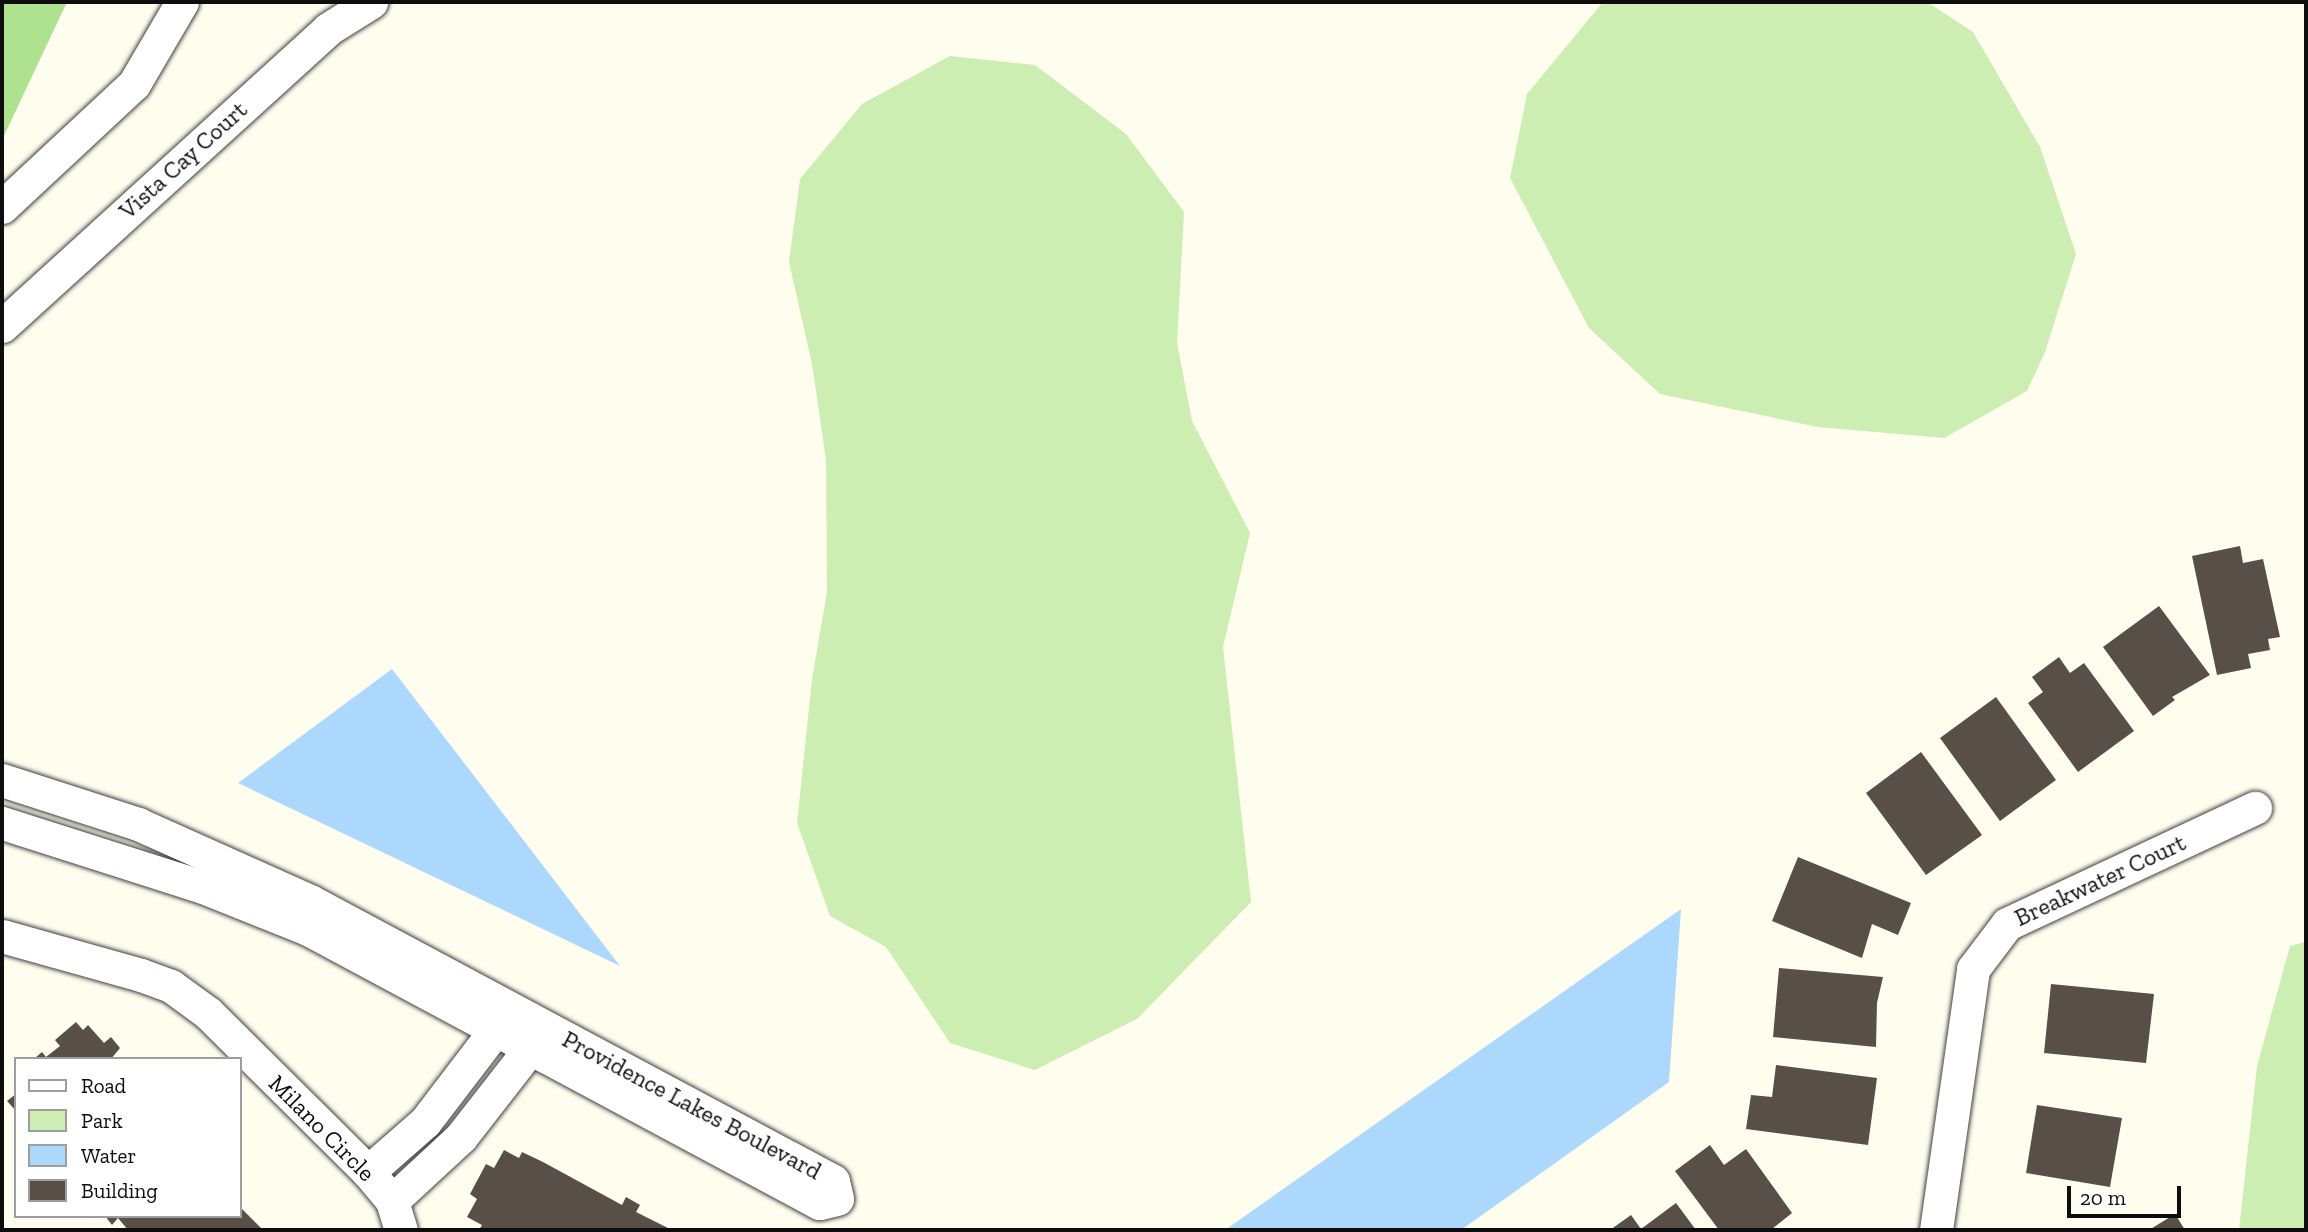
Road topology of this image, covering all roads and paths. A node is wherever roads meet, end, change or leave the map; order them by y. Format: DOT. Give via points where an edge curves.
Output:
graph roads {
  1 [pos="182,2"];
  2 [pos="371,2"];
  3 [pos="2,207"];
  4 [pos="2,326"];
  5 [pos="2,780"];
  6 [pos="2255,808"];
  7 [pos="2,823"];
  8 [pos="2,936"];
  9 [pos="496,1029"];
  10 [pos="531,1048"];
  11 [pos="368,1172"];
  12 [pos="396,1216"];
  13 [pos="1936,1230"];
  1 -- 3 [label="street" via="134,84"];
  2 -- 4 [label="street, Vista Cay Court" via="328,29"];
  5 -- 10 [label="street, Providence Lakes Boulevard" via="138,824 310,901 833,1181 837,1199 819,1203"];
  6 -- 13 [label="street, Breakwater Court" via="2007,923 1973,969"];
  7 -- 9 [label="street, Providence Lakes Boulevard" via="203,887 308,929"];
  8 -- 11 [label="street, Milano Circle" via="40,943 171,986 208,1013"];
  9 -- 10 [label="street, Providence Lakes Boulevard"];
  9 -- 11 [label="street" via="425,1122"];
  10 -- 12 [label="street"];
  11 -- 12 [label="street, Milano Circle"];
}
